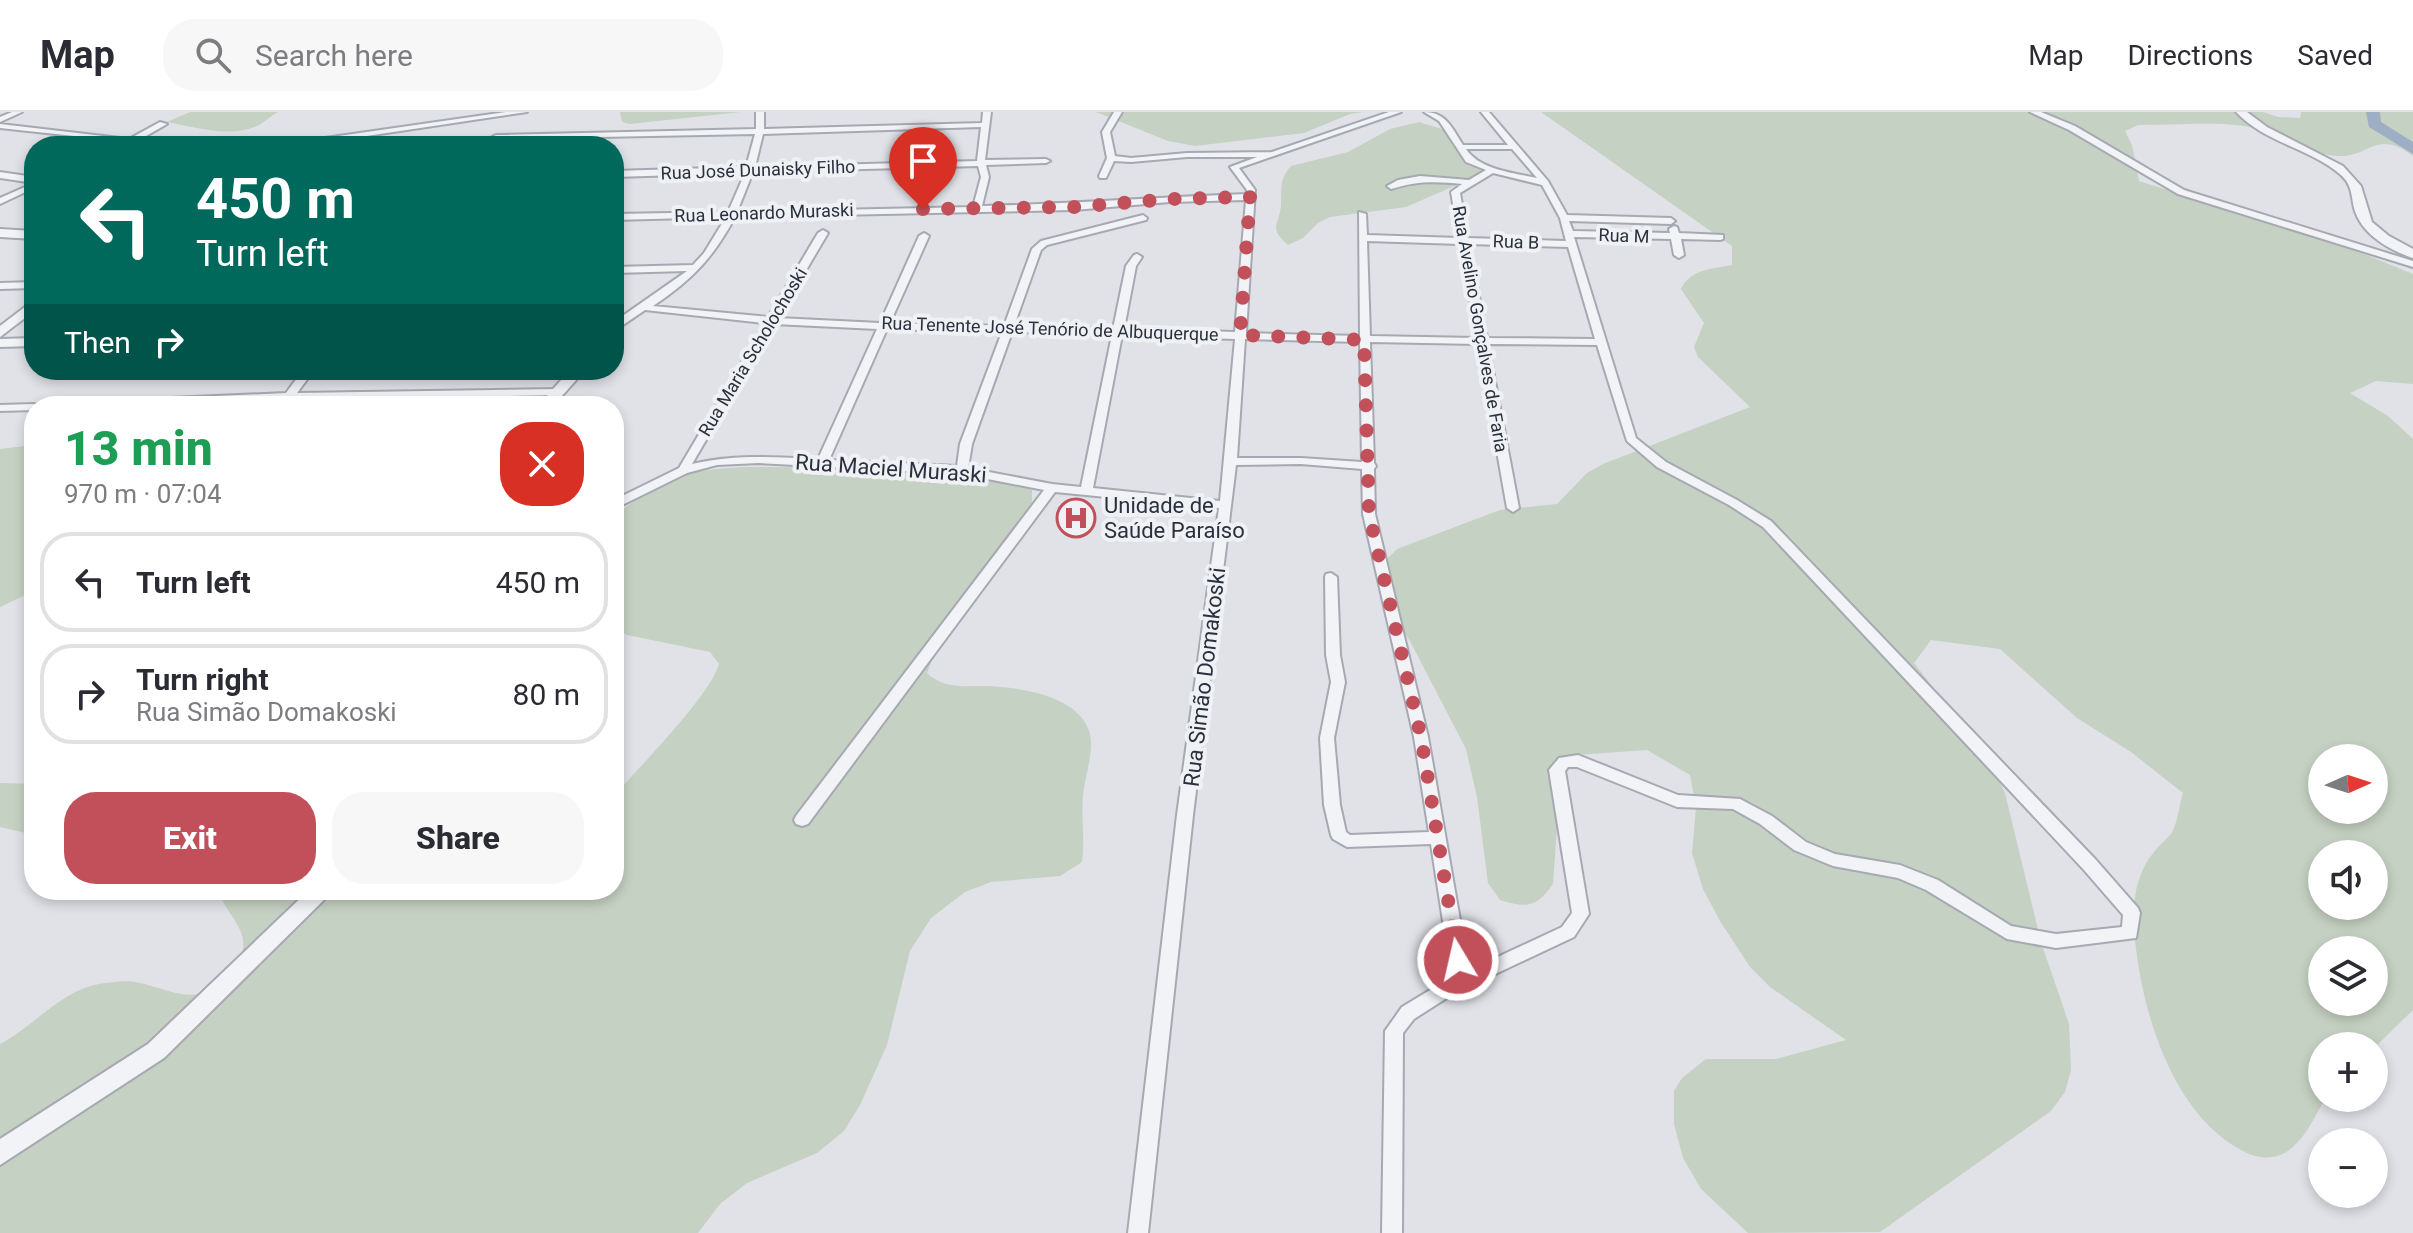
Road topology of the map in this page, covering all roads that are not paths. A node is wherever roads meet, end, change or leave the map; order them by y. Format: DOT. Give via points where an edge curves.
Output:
graph roads {
  1 [pos="18,112"];
  2 [pos="523,112"];
  3 [pos="760,112"];
  4 [pos="900,112"];
  5 [pos="987,112"];
  6 [pos="1118,112"];
  7 [pos="1397,112"];
  8 [pos="1428,112"];
  9 [pos="1485,112"];
  10 [pos="2034,112"];
  11 [pos="2241,112"];
  12 [pos="502,113"];
  13 [pos="0,120"];
  14 [pos="163,124"];
  15 [pos="985,125"];
  16 [pos="0,126"];
  17 [pos="896,127"];
  18 [pos="762,129"];
  19 [pos="87,136"];
  20 [pos="140,136"];
  21 [pos="349,136"];
  22 [pos="496,136"];
  23 [pos="584,136"];
  24 [pos="1462,147"];
  25 [pos="1515,147"];
  26 [pos="1273,154"];
  27 [pos="1111,158"];
  28 [pos="1046,161"];
  29 [pos="981,163"];
  30 [pos="1492,170"];
  31 [pos="751,171"];
  32 [pos="709,173"];
  33 [pos="624,174"];
  34 [pos="0,175"];
  35 [pos="1103,176"];
  36 [pos="24,180"];
  37 [pos="1470,183"];
  38 [pos="1545,183"];
  39 [pos="1391,186"];
  40 [pos="24,188"];
  41 [pos="741,191"];
  42 [pos="1250,197"];
  43 [pos="0,201"];
  44 [pos="977,207"];
  45 [pos="1362,214"];
  46 [pos="729,215"];
  47 [pos="624,217"];
  48 [pos="1143,218"];
  49 [pos="1564,218"];
  50 [pos="0,233"];
  51 [pos="823,233"];
  52 [pos="24,234"];
  53 [pos="924,236"];
  54 [pos="1678,237"];
  55 [pos="1720,237"];
  56 [pos="1362,238"];
  57 [pos="1571,239"];
  58 [pos="1465,240"];
  59 [pos="2413,254"];
  60 [pos="1679,255"];
  61 [pos="1137,257"];
  62 [pos="2413,264"];
  63 [pos="697,268"];
  64 [pos="624,270"];
  65 [pos="24,285"];
  66 [pos="0,286"];
  67 [pos="641,307"];
  68 [pos="24,313"];
  69 [pos="624,319"];
  70 [pos="774,319"];
  71 [pos="884,324"];
  72 [pos="1008,329"];
  73 [pos="1120,332"];
  74 [pos="0,333"];
  75 [pos="1240,335"];
  76 [pos="1364,340"];
  77 [pos="24,342"];
  78 [pos="1483,342"];
  79 [pos="1602,342"];
  80 [pos="0,343"];
  81 [pos="301,380"];
  82 [pos="569,380"];
  83 [pos="558,392"];
  84 [pos="289,396"];
  85 [pos="554,396"];
  86 [pos="24,407"];
  87 [pos="0,408"];
  88 [pos="823,461"];
  89 [pos="1231,462"];
  90 [pos="1370,466"];
  91 [pos="683,470"];
  92 [pos="962,470"];
  93 [pos="1052,488"];
  94 [pos="1086,492"];
  95 [pos="624,500"];
  96 [pos="1224,505"];
  97 [pos="1513,508"];
  98 [pos="1331,577"];
  99 [pos="802,820"];
  100 [pos="1438,838"];
  101 [pos="313,900"];
  102 [pos="1447,989"];
  103 [pos="0,1153"];
  104 [pos="1138,1233"];
  105 [pos="1392,1233"];
  1 -- 13 [label="street"];
  2 -- 12 [label="street"];
  3 -- 18 [label="street"];
  4 -- 17 [label="street"];
  5 -- 15 [label="street"];
  6 -- 27 [label="street" via="1106,132"];
  7 -- 26 [label="street"];
  8 -- 24 [label="street" via="1442,119"];
  9 -- 25 [label="street"];
  10 -- 62 [label="street" via="2072,128 2181,192"];
  11 -- 59 [label="street" via="2339,168 2358,186 2363,217 2377,233"];
  12 -- 21 [label="street"];
  12 -- 22 [label="street"];
  14 -- 20 [label="street"];
  15 -- 17 [label="street"];
  15 -- 29 [label="street"];
  16 -- 19 [label="street"];
  17 -- 18 [label="street"];
  18 -- 23 [label="street"];
  18 -- 31 [label="street"];
  24 -- 25 [label="street"];
  24 -- 30 [label="street" via="1464,156"];
  25 -- 38 [label="street"];
  26 -- 27 [label="street"];
  26 -- 42 [label="street, Rua Simão Domakoski" via="1234,167 1251,190"];
  27 -- 35 [label="street"];
  28 -- 29 [label="street, Rua José Dunaisky Filho"];
  29 -- 31 [label="street, Rua José Dunaisky Filho"];
  29 -- 44 [label="street" via="985,177"];
  30 -- 37 [label="street, Rua Avelino Gonçalves de Faria"];
  30 -- 38 [label="street"];
  31 -- 32 [label="street, Rua José Dunaisky Filho"];
  31 -- 41 [label="street"];
  32 -- 33 [label="street, Rua José Dunaisky Filho"];
  32 -- 41 [label="street"];
  34 -- 36 [label="street"];
  37 -- 39 [label="street" via="1428,178"];
  37 -- 58 [label="street, Rua Avelino Gonçalves de Faria" via="1455,192"];
  38 -- 49 [label="street"];
  40 -- 43 [label="street"];
  41 -- 46 [label="street"];
  42 -- 44 [label="street, Rua Leonardo Muraski"];
  42 -- 75 [label="street, Rua Simão Domakoski"];
  44 -- 46 [label="street, Rua Leonardo Muraski"];
  45 -- 56 [label="street"];
  46 -- 47 [label="street, Rua Leonardo Muraski"];
  46 -- 63 [label="street"];
  48 -- 72 [label="street" via="1044,243 1037,249"];
  49 -- 54 [label="street" via="1670,218"];
  49 -- 57 [label="street"];
  50 -- 52 [label="street"];
  51 -- 70 [label="street, Rua Maria Scholochoski"];
  53 -- 71 [label="street"];
  54 -- 55 [label="street, Rua M"];
  54 -- 57 [label="street, Rua M"];
  54 -- 60 [label="street"];
  56 -- 58 [label="street, Rua B"];
  56 -- 76 [label="street"];
  57 -- 58 [label="street, Rua B"];
  57 -- 79 [label="street"];
  58 -- 78 [label="street, Rua Avelino Gonçalves de Faria"];
  61 -- 73 [label="street"];
  63 -- 64 [label="street"];
  63 -- 67 [label="street"];
  65 -- 66 [label="street"];
  67 -- 69 [label="street"];
  67 -- 70 [label="street, Rua Tenente José Tenório de Albuquerque"];
  68 -- 74 [label="street"];
  70 -- 71 [label="street, Rua Tenente José Tenório de Albuquerque"];
  70 -- 91 [label="street, Rua Maria Scholochoski"];
  71 -- 72 [label="street, Rua Tenente José Tenório de Albuquerque"];
  71 -- 88 [label="street"];
  72 -- 73 [label="street, Rua Tenente José Tenório de Albuquerque"];
  72 -- 92 [label="street" via="966,444"];
  73 -- 75 [label="street, Rua Tenente José Tenório de Albuquerque"];
  73 -- 94 [label="street"];
  75 -- 76 [label="street, Rua Tenente José Tenório de Albuquerque"];
  75 -- 89 [label="street, Rua Simão Domakoski"];
  76 -- 78 [label="street, Rua Tenente José Tenório de Albuquerque"];
  76 -- 90 [label="street"];
  77 -- 80 [label="street"];
  78 -- 79 [label="street, Rua Tenente José Tenório de Albuquerque"];
  78 -- 97 [label="street, Rua Avelino Gonçalves de Faria"];
  79 -- 102 [label="street" via="1631,439 1642,452 1750,511 1798,554 2090,865 2132,913 2130,933 2056,941 2007,932 1932,885 1900,872 1833,860 1800,846 1735,803 1677,801 1578,761 1564,762 1557,770 1581,914 1568,932"];
  81 -- 84 [label="street"];
  82 -- 83 [label="street"];
  83 -- 84 [label="street"];
  83 -- 85 [label="street"];
  86 -- 87 [label="street"];
  88 -- 91 [label="street, Rua Maciel Muraski" via="731,461"];
  88 -- 92 [label="street, Rua Maciel Muraski"];
  89 -- 90 [label="street"];
  89 -- 96 [label="street, Rua Simão Domakoski"];
  90 -- 100 [label="street" via="1369,514 1421,737"];
  91 -- 95 [label="street, Rua Maciel Muraski"];
  92 -- 93 [label="street, Rua Maciel Muraski"];
  93 -- 94 [label="street, Rua Maciel Muraski"];
  93 -- 99 [label="street"];
  94 -- 96 [label="street, Rua Maciel Muraski"];
  96 -- 104 [label="street, Rua Simão Domakoski"];
  98 -- 100 [label="street" via="1338,682 1327,738 1339,835 1347,841"];
  100 -- 102 [label="street" via="1458,960"];
  101 -- 103 [label="street" via="156,1051"];
  102 -- 105 [label="street" via="1408,1013 1394,1031"];
}
